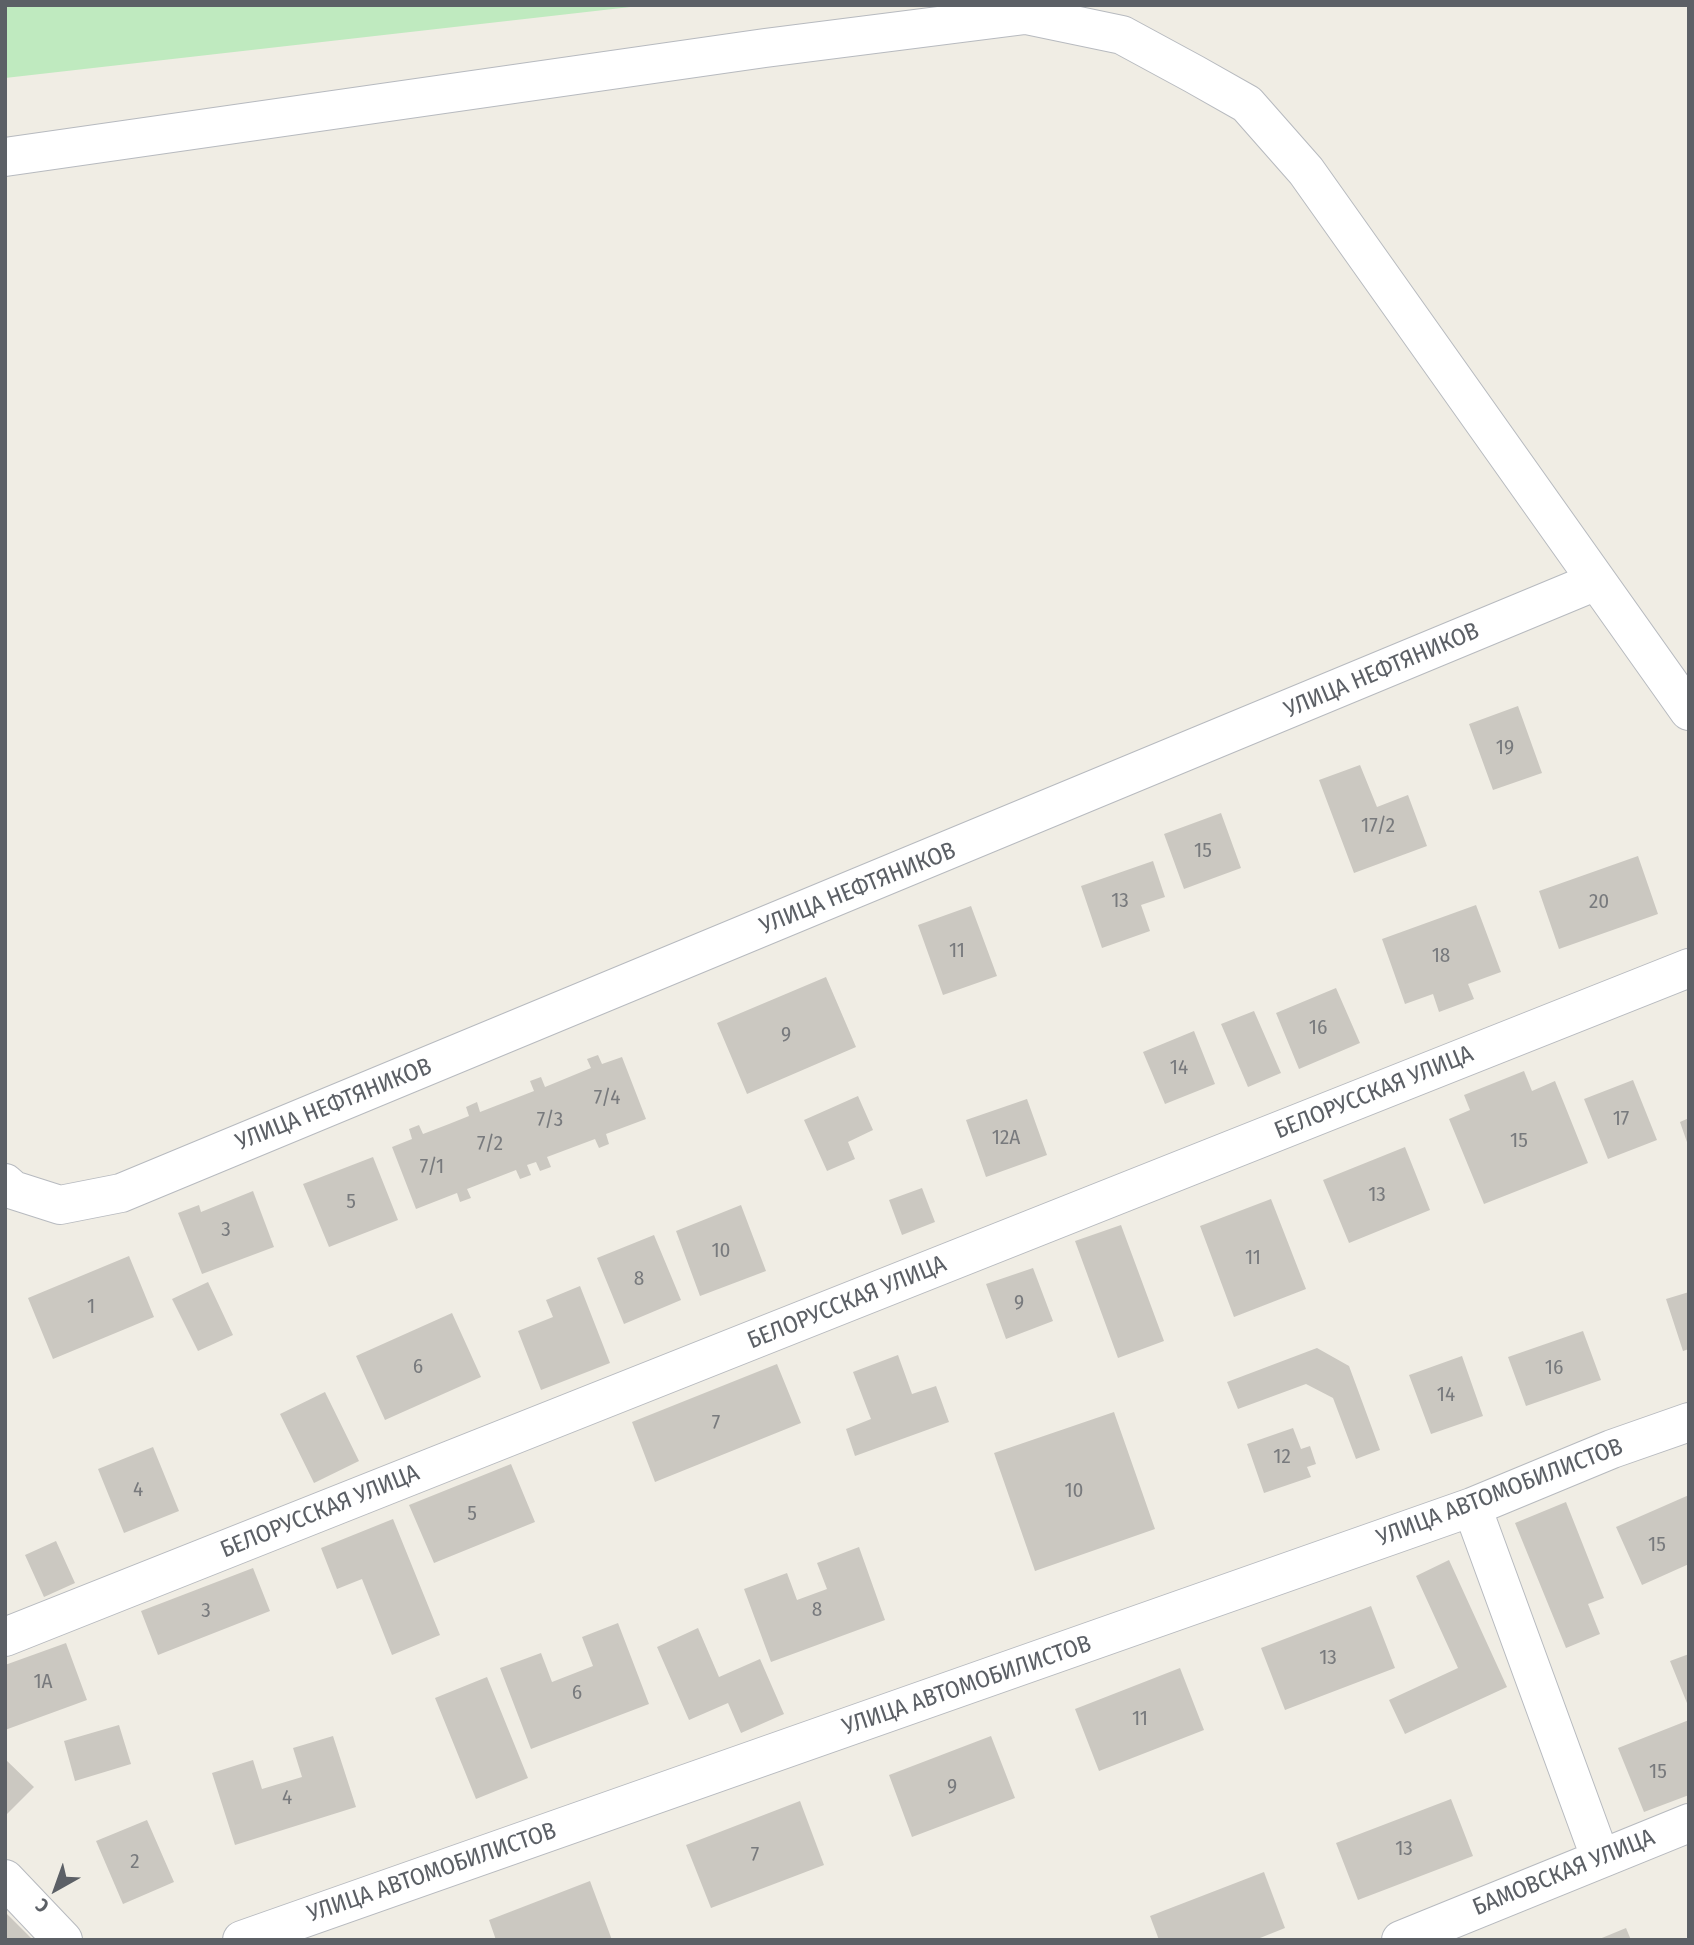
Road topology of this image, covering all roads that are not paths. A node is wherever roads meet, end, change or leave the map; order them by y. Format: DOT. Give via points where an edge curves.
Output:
graph roads {
  1 [pos="1042,10"];
  2 [pos="5,157"];
  3 [pos="1594,582"];
  4 [pos="1689,711"];
  5 [pos="1689,968"];
  6 [pos="5,1183"];
  7 [pos="1689,1422"];
  8 [pos="1472,1507"];
  9 [pos="5,1637"];
  10 [pos="1689,1823"];
  11 [pos="1600,1857"];
  12 [pos="5,1879"];
  13 [pos="63,1940"];
  14 [pos="242,1940"];
  15 [pos="1401,1940"];
  1 -- 2 [label="street"];
  1 -- 3 [label="street" via="1122,34 1247,104 1306,171"];
  3 -- 4 [label="street"];
  3 -- 6 [label="street, УЛИЦА НЕФТЯНИКОВ" via="121,1193 60,1205 13,1190"];
  5 -- 9 [label="street, БЕЛОРУССКАЯ УЛИЦА"];
  7 -- 8 [label="street, УЛИЦА АВТОМОБИЛИСТОВ"];
  8 -- 11 [label="street"];
  8 -- 14 [label="street, УЛИЦА АВТОМОБИЛИСТОВ"];
  10 -- 11 [label="street, БАМОВСКАЯ УЛИЦА"];
  11 -- 15 [label="street, БАМОВСКАЯ УЛИЦА"];
  12 -- 13 [label="street"];
}
